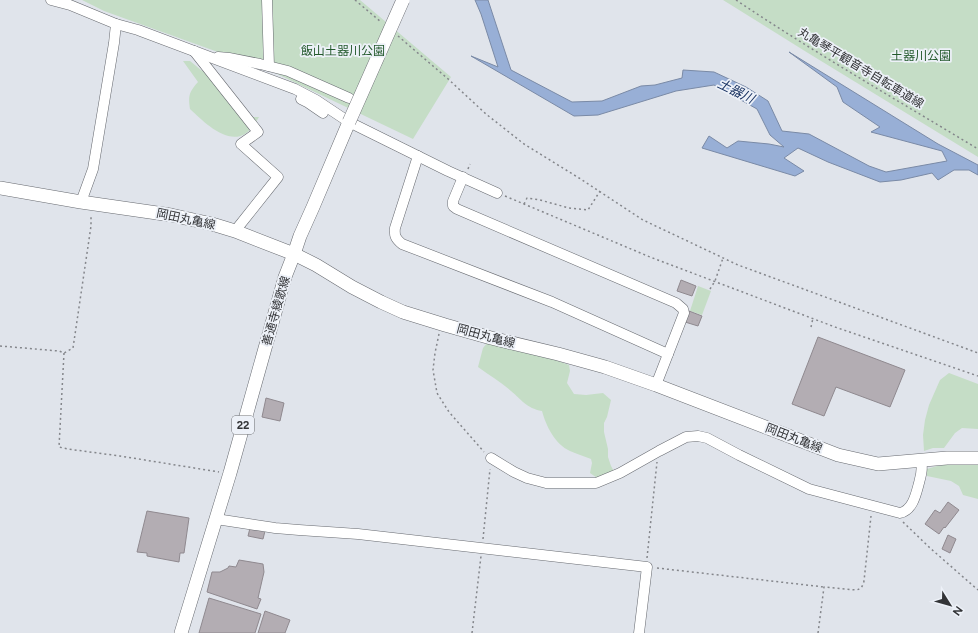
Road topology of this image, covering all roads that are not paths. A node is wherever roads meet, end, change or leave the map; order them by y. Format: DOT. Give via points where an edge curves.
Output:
graph roads {
  1 [pos="51,0"];
  2 [pos="267,0"];
  3 [pos="403,0"];
  4 [pos="116,24"];
  5 [pos="194,51"];
  6 [pos="206,56"];
  7 [pos="269,66"];
  8 [pos="349,98"];
  9 [pos="323,113"];
  10 [pos="349,122"];
  11 [pos="418,156"];
  12 [pos="463,177"];
  13 [pos="0,188"];
  14 [pos="497,193"];
  15 [pos="86,202"];
  16 [pos="235,231"];
  17 [pos="294,254"];
  18 [pos="668,354"];
  19 [pos="656,385"];
  20 [pos="491,458"];
  21 [pos="978,458"];
  22 [pos="921,461"];
  23 [pos="216,519"];
  24 [pos="181,633"];
  25 [pos="639,633"];
  1 -- 4 [label="street"];
  2 -- 7 [label="street"];
  3 -- 10 [label="main road, 善通寺綾歌線 / 22, bridge"];
  4 -- 5 [label="street"];
  4 -- 15 [label="street"];
  5 -- 6 [label="street"];
  5 -- 16 [label="street" via="258,132 241,144 278,177"];
  6 -- 7 [label="street"];
  6 -- 9 [label="street" via="216,65 307,102"];
  6 -- 10 [label="street" via="295,89"];
  7 -- 8 [label="street" via="288,71"];
  10 -- 11 [label="street"];
  10 -- 17 [label="main road, 善通寺綾歌線 / 22"];
  11 -- 12 [label="street"];
  11 -- 18 [label="street" via="395,228 394,235 402,244 552,302"];
  12 -- 14 [label="street"];
  12 -- 18 [label="street" via="453,201 453,206 457,209 676,303 683,309 684,313"];
  13 -- 15 [label="main road, 岡田丸亀線"];
  15 -- 16 [label="main road, 岡田丸亀線" via="171,215"];
  16 -- 17 [label="main road, 岡田丸亀線"];
  17 -- 19 [label="main road, 岡田丸亀線" via="403,312 442,325 605,367"];
  17 -- 23 [label="main road, 善通寺綾歌線 / 22" via="285,277"];
  18 -- 19 [label="street"];
  19 -- 22 [label="main road, 岡田丸亀線" via="838,455 878,464"];
  20 -- 22 [label="street" via="527,478 546,483 596,483 620,473 686,437 698,436 707,438 809,489 900,513 912,505 916,496 922,471"];
  21 -- 22 [label="main road, 岡田丸亀線"];
  23 -- 24 [label="main road, 善通寺綾歌線 / 22"];
  23 -- 25 [label="street" via="646,567"];
}
